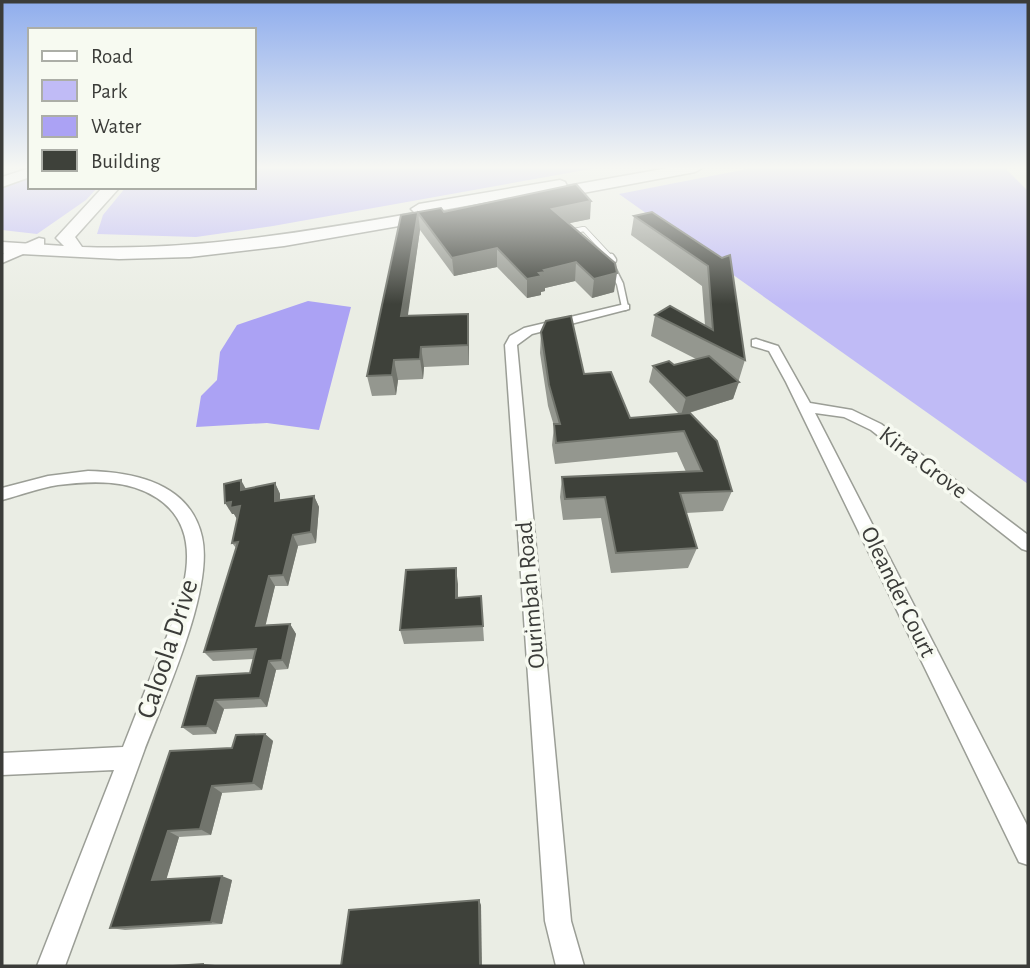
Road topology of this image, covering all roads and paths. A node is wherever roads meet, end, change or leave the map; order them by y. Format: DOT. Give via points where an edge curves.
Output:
graph roads {
  1 [pos="83,213"];
  2 [pos="90,213"];
  3 [pos="388,213"];
  4 [pos="439,213"];
  5 [pos="570,236"];
  6 [pos="74,245"];
  7 [pos="10,252"];
  8 [pos="150,253"];
  9 [pos="601,261"];
  10 [pos="609,262"];
  11 [pos="625,307"];
  12 [pos="756,342"];
  13 [pos="806,407"];
  14 [pos="2,495"];
  15 [pos="1028,544"];
  16 [pos="130,758"];
  17 [pos="2,764"];
  18 [pos="1028,853"];
  19 [pos="51,966"];
  20 [pos="570,966"];
  1 -- 7 [label="highway"];
  2 -- 6 [label="highway" via="65,238"];
  3 -- 6 [label="highway" via="240,238"];
  4 -- 8 [label="highway" via="275,242"];
  5 -- 10 [label="lane" via="567,231 571,229 587,231 611,257"];
  6 -- 7 [label="highway"];
  7 -- 8 [label="highway"];
  7 -- 8 [label="highway"];
  9 -- 10 [label="lane"];
  10 -- 11 [label="lane" via="621,284"];
  11 -- 20 [label="street, Ourimbah Road" via="528,331 511,345 558,920"];
  12 -- 13 [label="street, Oleander Court" via="774,349"];
  13 -- 15 [label="street, Kirra Grove" via="848,413 876,427"];
  13 -- 18 [label="street, Oleander Court"];
  14 -- 16 [label="street, Caloola Drive" via="79,477 135,480 164,493 191,527 196,562 187,606"];
  16 -- 17 [label="street"];
  16 -- 19 [label="street, Caloola Drive"];
}
